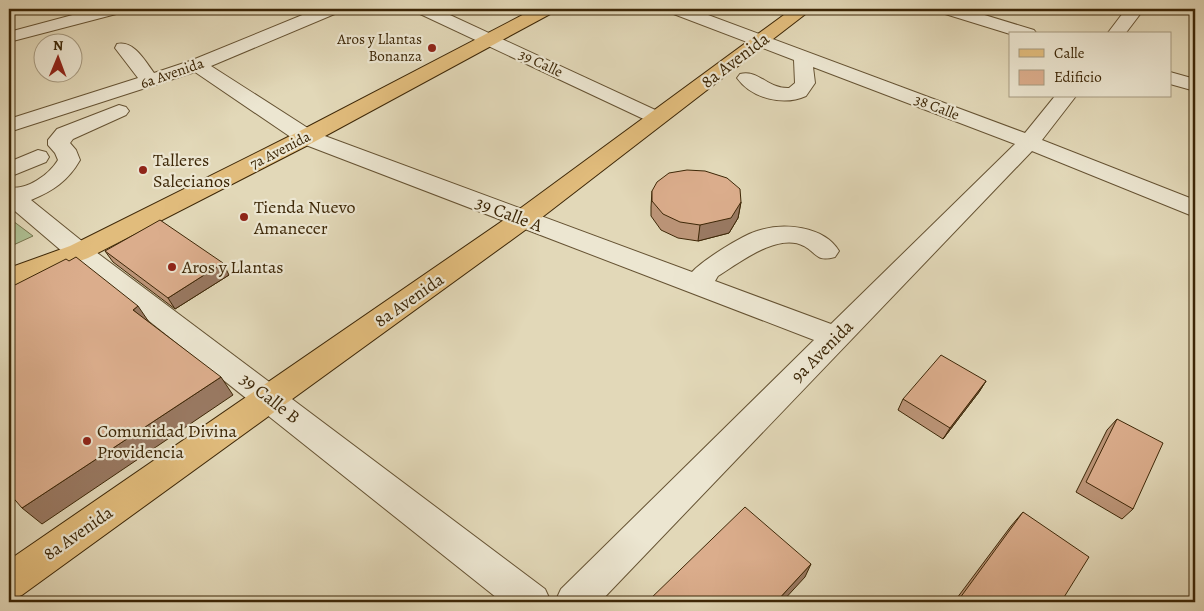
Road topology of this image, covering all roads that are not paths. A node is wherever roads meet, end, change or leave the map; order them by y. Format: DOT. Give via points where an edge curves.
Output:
graph roads {
  1 [pos="114,9"];
  2 [pos="331,9"];
  3 [pos="424,9"];
  4 [pos="546,9"];
  5 [pos="677,9"];
  6 [pos="803,9"];
  7 [pos="948,9"];
  8 [pos="1135,9"];
  9 [pos="1022,32"];
  10 [pos="1118,32"];
  11 [pos="9,37"];
  12 [pos="490,39"];
  13 [pos="762,40"];
  14 [pos="124,48"];
  15 [pos="804,56"];
  16 [pos="197,65"];
  17 [pos="746,78"];
  18 [pos="1172,79"];
  19 [pos="151,80"];
  20 [pos="1195,85"];
  21 [pos="1064,98"];
  22 [pos="119,111"];
  23 [pos="657,118"];
  24 [pos="9,126"];
  25 [pos="306,137"];
  26 [pos="1029,142"];
  27 [pos="38,157"];
  28 [pos="10,187"];
  29 [pos="1195,209"];
  30 [pos="523,219"];
  31 [pos="826,251"];
  32 [pos="79,252"];
  33 [pos="9,278"];
  34 [pos="696,285"];
  35 [pos="835,337"];
  36 [pos="271,398"];
  37 [pos="9,582"];
  38 [pos="532,602"];
  39 [pos="574,602"];
  1 -- 11 [label="street"];
  2 -- 16 [label="street, 6a Avenida"];
  3 -- 12 [label="street, 39 Calle"];
  4 -- 12 [label="main road, 7a Avenida"];
  5 -- 13 [label="street, 38 Calle"];
  6 -- 13 [label="main road, 8a Avenida"];
  7 -- 9 [label="street"];
  8 -- 10 [label="street"];
  12 -- 23 [label="street, 39 Calle"];
  12 -- 25 [label="main road, 7a Avenida"];
  13 -- 15 [label="street, 38 Calle"];
  13 -- 23 [label="main road, 8a Avenida"];
  14 -- 19 [label="street"];
  15 -- 17 [label="street" via="802,66 806,79 800,91 792,94 767,92"];
  15 -- 26 [label="street, 38 Calle"];
  16 -- 19 [label="street, 6a Avenida"];
  16 -- 25 [label="street, 39 Calle A"];
  18 -- 20 [label="street"];
  19 -- 24 [label="street, 6a Avenida"];
  21 -- 26 [label="street, 9a Avenida"];
  22 -- 28 [label="street" via="65,134 59,140 69,160 57,177 46,184"];
  23 -- 30 [label="main road, 8a Avenida"];
  25 -- 30 [label="street, 39 Calle A"];
  25 -- 32 [label="main road, 7a Avenida"];
  26 -- 29 [label="street, 38 Calle"];
  26 -- 35 [label="street, 9a Avenida"];
  27 -- 28 [label="street"];
  28 -- 32 [label="street, 39 Calle B"];
  30 -- 34 [label="street, 39 Calle A"];
  30 -- 36 [label="main road, 8a Avenida"];
  31 -- 34 [label="street" via="813,240 799,236 764,238 709,270"];
  32 -- 33 [label="main road, 7a Avenida"];
  32 -- 36 [label="street, 39 Calle B"];
  34 -- 35 [label="street, 39 Calle A"];
  35 -- 39 [label="street, 9a Avenida"];
  36 -- 37 [label="main road, 8a Avenida"];
  36 -- 38 [label="street, 39 Calle B"];
}
